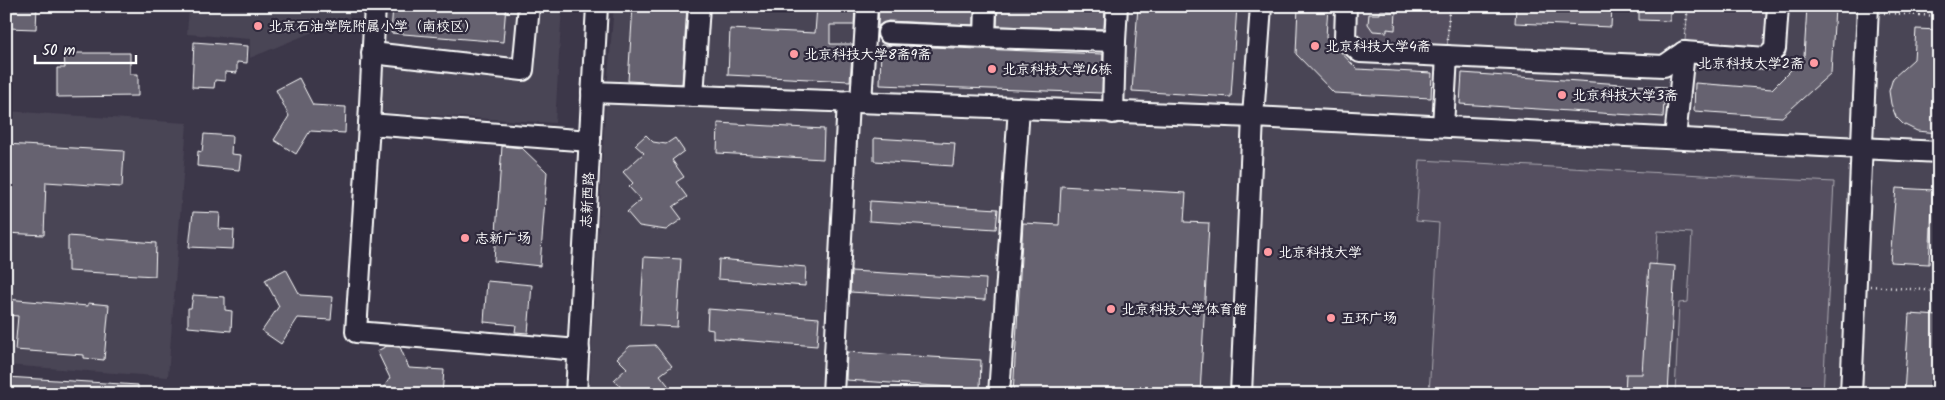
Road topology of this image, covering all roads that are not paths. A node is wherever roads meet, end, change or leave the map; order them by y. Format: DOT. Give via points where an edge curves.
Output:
graph roads {
  1 [pos="375,6"];
  2 [pos="530,6"];
  3 [pos="597,6"];
  4 [pos="700,6"];
  5 [pos="867,6"];
  6 [pos="986,6"];
  7 [pos="1117,6"];
  8 [pos="1260,6"];
  9 [pos="1346,6"];
  10 [pos="1778,6"];
  11 [pos="1868,9"];
  12 [pos="888,33"];
  13 [pos="985,37"];
  14 [pos="1115,41"];
  15 [pos="1684,52"];
  16 [pos="372,53"];
  17 [pos="1447,56"];
  18 [pos="592,92"];
  19 [pos="693,96"];
  20 [pos="854,102"];
  21 [pos="1019,108"];
  22 [pos="1113,113"];
  23 [pos="1253,117"];
  24 [pos="369,124"];
  25 [pos="1444,126"];
  26 [pos="1675,138"];
  27 [pos="590,140"];
  28 [pos="1863,147"];
  29 [pos="1939,152"];
  30 [pos="579,350"];
  31 [pos="576,394"];
  32 [pos="833,394"];
  33 [pos="999,394"];
  34 [pos="1241,394"];
  35 [pos="1851,394"];
  1 -- 16 [label="street"];
  2 -- 16 [label="street" via="523,70"];
  3 -- 18 [label="street, 志新西路"];
  4 -- 19 [label="street"];
  5 -- 20 [label="street"];
  6 -- 13 [label="street"];
  7 -- 14 [label="street"];
  8 -- 23 [label="street"];
  9 -- 17 [label="street" via="1345,39 1360,52"];
  10 -- 15 [label="street" via="1775,49 1766,58"];
  11 -- 28 [label="street"];
  12 -- 13 [label="street"];
  13 -- 14 [label="street"];
  14 -- 22 [label="street"];
  15 -- 17 [label="street" via="1664,66"];
  15 -- 26 [label="street"];
  16 -- 24 [label="street"];
  17 -- 25 [label="street"];
  18 -- 19 [label="street"];
  18 -- 27 [label="street, 志新西路"];
  19 -- 20 [label="street"];
  20 -- 21 [label="street"];
  20 -- 32 [label="street"];
  21 -- 22 [label="street"];
  21 -- 33 [label="street"];
  22 -- 23 [label="street"];
  23 -- 25 [label="street"];
  23 -- 34 [label="street"];
  24 -- 27 [label="street"];
  24 -- 30 [label="street" via="356,332"];
  25 -- 26 [label="street"];
  26 -- 28 [label="street"];
  27 -- 30 [label="street, 志新西路"];
  28 -- 29 [label="street"];
  28 -- 35 [label="street"];
  30 -- 31 [label="street, 志新西路"];
}
